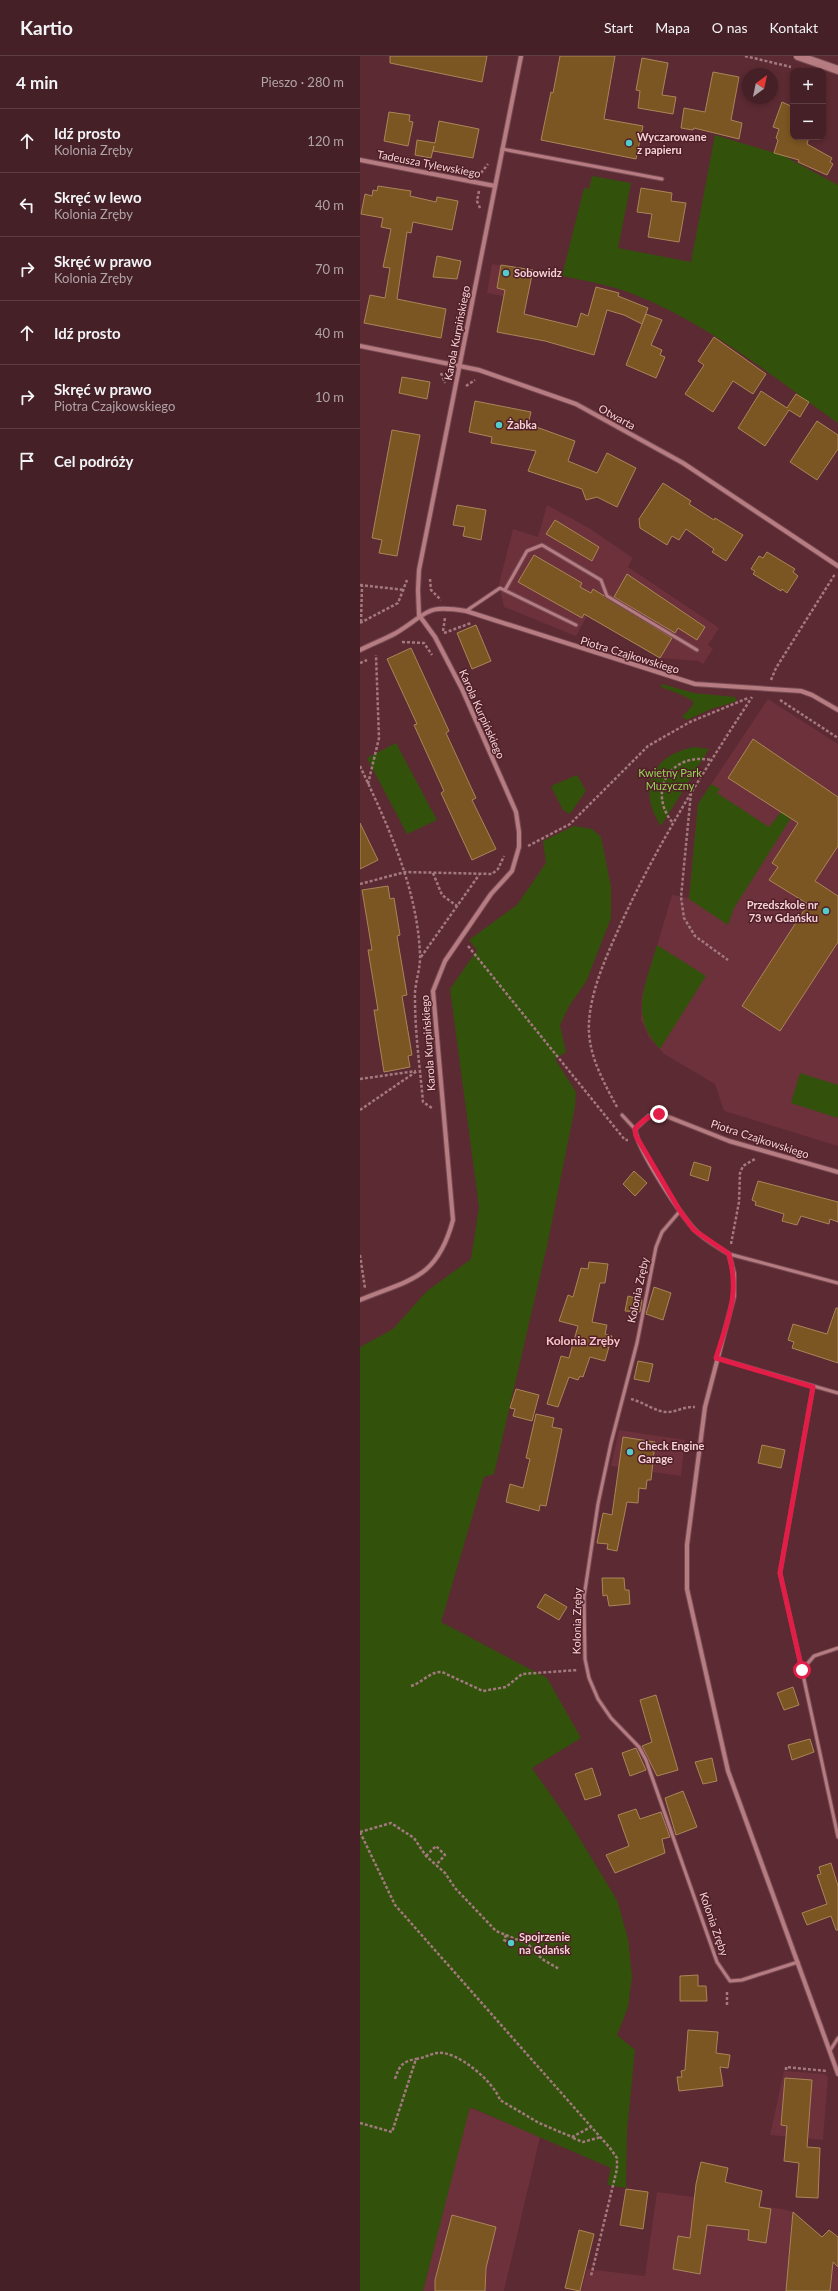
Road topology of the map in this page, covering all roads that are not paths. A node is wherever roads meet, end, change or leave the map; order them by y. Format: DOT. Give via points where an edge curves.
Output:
graph roads {
  1 [pos="521,56"];
  2 [pos="798,56"];
  3 [pos="838,70"];
  4 [pos="502,149"];
  5 [pos="360,160"];
  6 [pos="662,179"];
  7 [pos="495,186"];
  8 [pos="360,346"];
  9 [pos="459,366"];
  10 [pos="838,566"];
  11 [pos="505,590"];
  12 [pos="466,611"];
  13 [pos="419,615"];
  14 [pos="576,625"];
  15 [pos="360,650"];
  16 [pos="697,650"];
  17 [pos="838,710"];
  18 [pos="622,1115"];
  19 [pos="635,1129"];
  20 [pos="838,1172"];
  21 [pos="680,1211"];
  22 [pos="729,1254"];
  23 [pos="838,1283"];
  24 [pos="360,1300"];
  25 [pos="716,1358"];
  26 [pos="813,1387"];
  27 [pos="838,1393"];
  28 [pos="838,1648"];
  29 [pos="802,1670"];
  30 [pos="838,1837"];
  31 [pos="798,1962"];
  32 [pos="838,2038"];
  33 [pos="831,2049"];
  34 [pos="838,2073"];
  1 -- 4 [label="street, Karola Kurpińskiego"];
  2 -- 3 [label="street"];
  4 -- 6 [label="lane"];
  4 -- 7 [label="street, Karola Kurpińskiego"];
  5 -- 7 [label="street, Tadeusza Tylewskiego"];
  7 -- 9 [label="street, Karola Kurpińskiego"];
  8 -- 9 [label="street, Otwarta"];
  9 -- 10 [label="street, Otwarta" via="479,370 576,404 683,463"];
  9 -- 13 [label="street, Karola Kurpińskiego" via="419,570"];
  11 -- 12 [label="lane" via="500,588"];
  11 -- 14 [label="lane"];
  11 -- 16 [label="lane" via="527,551 542,545 601,580 607,596"];
  12 -- 13 [label="street, Piotra Czajkowskiego" via="434,608"];
  12 -- 17 [label="street, Piotra Czajkowskiego" via="676,679 695,684 801,692 812,695"];
  13 -- 15 [label="street" via="396,632"];
  13 -- 24 [label="street, Karola Kurpińskiego" via="435,637 462,689 516,812 519,847 512,871 491,894 445,961 434,991 453,1220 447,1241 435,1261 421,1275"];
  18 -- 19 [label="lane"];
  19 -- 20 [label="street, Piotra Czajkowskiego" via="649,1116 659,1114 729,1141"];
  19 -- 21 [label="street" via="638,1141"];
  21 -- 22 [label="street" via="694,1230"];
  21 -- 31 [label="lane, Kolonia Zręby" via="662,1232 656,1247 637,1343 598,1504 584,1597 585,1659 598,1699 611,1718 639,1747 646,1760 717,1962 730,1980 742,1980"];
  22 -- 23 [label="lane"];
  22 -- 25 [label="street" via="734,1274 734,1296"];
  25 -- 26 [label="lane"];
  25 -- 31 [label="street" via="705,1407 687,1545 687,1589 728,1771"];
  26 -- 27 [label="lane"];
  26 -- 29 [label="lane" via="780,1573"];
  28 -- 29 [label="lane" via="814,1656"];
  29 -- 30 [label="lane"];
  31 -- 33 [label="street"];
  32 -- 33 [label="lane"];
  33 -- 34 [label="street"];
}
